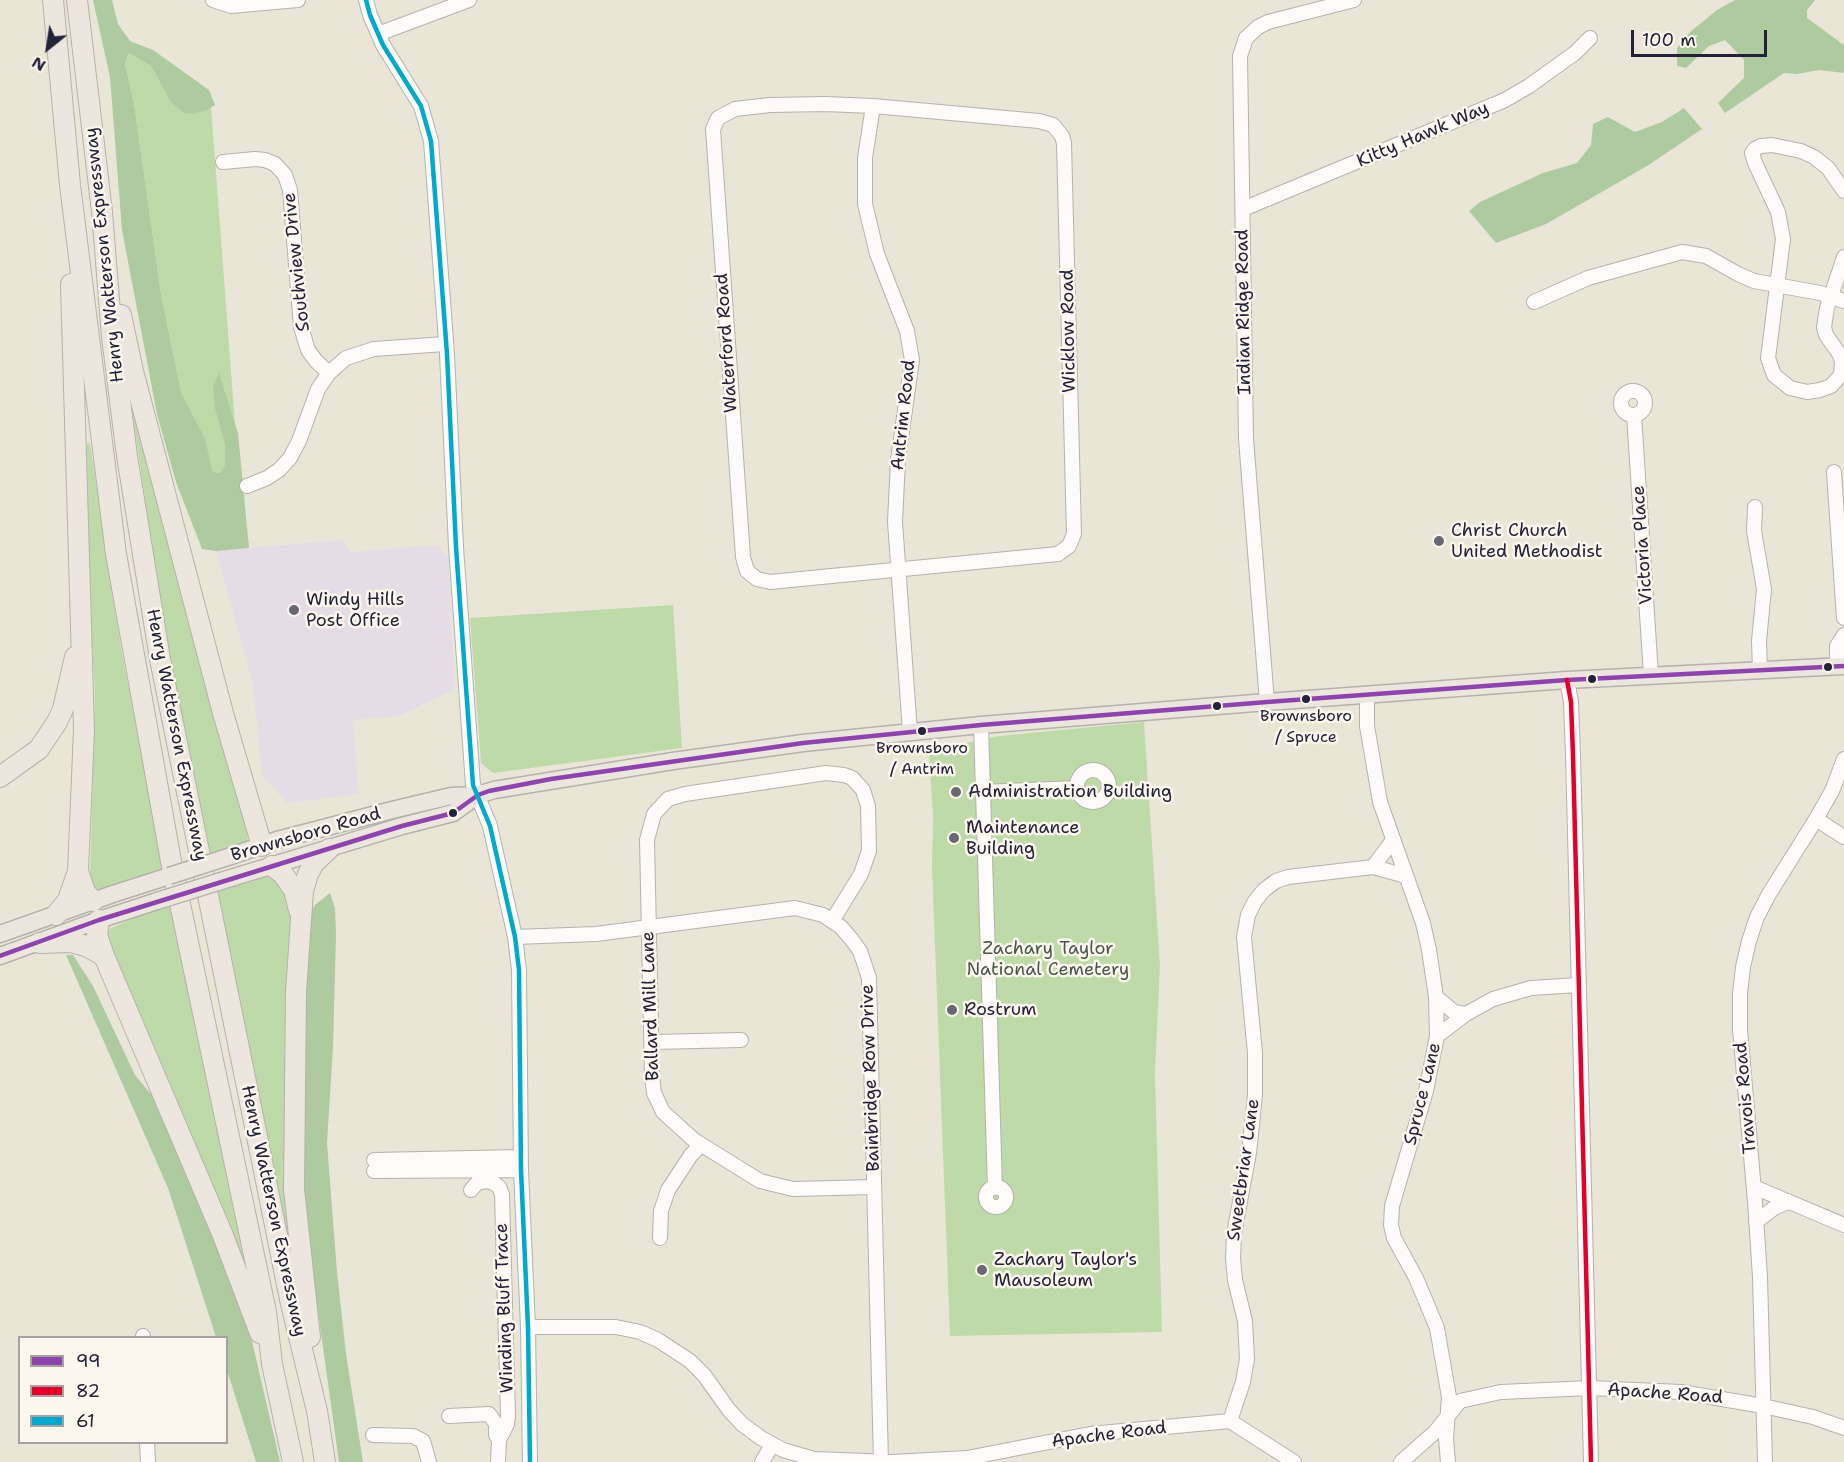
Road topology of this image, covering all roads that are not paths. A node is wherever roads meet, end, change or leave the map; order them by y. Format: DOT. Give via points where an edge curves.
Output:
graph roads {
  1 [pos="53,0"];
  2 [pos="76,0"];
  3 [pos="213,0"];
  4 [pos="298,0"];
  5 [pos="366,0"];
  6 [pos="469,0"];
  7 [pos="1354,0"];
  8 [pos="378,34"];
  9 [pos="1590,38"];
  10 [pos="873,106"];
  11 [pos="223,162"];
  12 [pos="70,185"];
  13 [pos="1844,191"];
  14 [pos="1243,209"];
  15 [pos="102,212"];
  16 [pos="1844,257"];
  17 [pos="1777,285"];
  18 [pos="1838,299"];
  19 [pos="1534,302"];
  20 [pos="445,344"];
  21 [pos="329,373"];
  22 [pos="1634,415"];
  23 [pos="1834,472"];
  24 [pos="247,486"];
  25 [pos="1755,507"];
  26 [pos="898,570"];
  27 [pos="1844,618"];
  28 [pos="81,627"];
  29 [pos="1844,635"];
  30 [pos="1840,667"];
  31 [pos="1760,670"];
  32 [pos="1651,675"];
  33 [pos="1567,680"];
  34 [pos="1367,695"];
  35 [pos="1267,702"];
  36 [pos="981,725"];
  37 [pos="910,732"];
  38 [pos="1844,759"];
  39 [pos="0,777"];
  40 [pos="1077,788"];
  41 [pos="983,792"];
  42 [pos="478,795"];
  43 [pos="1816,819"];
  44 [pos="1844,837"];
  45 [pos="1392,840"];
  46 [pos="262,846"];
  47 [pos="329,849"];
  48 [pos="272,866"];
  49 [pos="1374,867"];
  50 [pos="78,871"];
  51 [pos="1406,876"];
  52 [pos="96,910"];
  53 [pos="300,913"];
  54 [pos="56,915"];
  55 [pos="832,921"];
  56 [pos="649,927"];
  57 [pos="0,934"];
  58 [pos="515,937"];
  59 [pos="39,943"];
  60 [pos="0,956"];
  61 [pos="104,956"];
  62 [pos="1579,985"];
  63 [pos="1436,997"];
  64 [pos="1466,1014"];
  65 [pos="1437,1036"];
  66 [pos="741,1040"];
  67 [pos="652,1042"];
  68 [pos="701,1145"];
  69 [pos="521,1164"];
  70 [pos="374,1165"];
  71 [pos="874,1187"];
  72 [pos="1754,1187"];
  73 [pos="995,1188"];
  74 [pos="471,1190"];
  75 [pos="1788,1202"];
  76 [pos="1756,1222"];
  77 [pos="1844,1224"];
  78 [pos="660,1238"];
  79 [pos="528,1328"];
  80 [pos="272,1364"];
  81 [pos="1590,1388"];
  82 [pos="1763,1406"];
  83 [pos="317,1411"];
  84 [pos="449,1416"];
  85 [pos="1447,1416"];
  86 [pos="1230,1421"];
  87 [pos="1844,1428"];
  88 [pos="373,1436"];
  89 [pos="499,1440"];
  90 [pos="147,1444"];
  91 [pos="772,1445"];
  92 [pos="1021,1455"];
  93 [pos="148,1462"];
  94 [pos="293,1462"];
  95 [pos="325,1462"];
  96 [pos="429,1462"];
  97 [pos="498,1462"];
  98 [pos="530,1462"];
  99 [pos="762,1462"];
  100 [pos="881,1462"];
  101 [pos="1294,1462"];
  102 [pos="1401,1462"];
  103 [pos="1448,1462"];
  104 [pos="1591,1462"];
  105 [pos="1765,1462"];
  1 -- 12 [label="highway, Henry Watterson Expressway"];
  2 -- 15 [label="highway, Henry Watterson Expressway"];
  3 -- 4 [label="street" via="231,6"];
  5 -- 8 [label="street"];
  6 -- 8 [label="street"];
  7 -- 14 [label="street, Indian Ridge Road" via="1268,22 1246,38 1240,70"];
  8 -- 20 [label="street" via="416,97 429,129"];
  9 -- 14 [label="street, Kitty Hawk Way" via="1575,53 1505,100"];
  10 -- 26 [label="street, Antrim Road" via="865,204 877,254 911,351 896,489"];
  10 -- 26 [label="street, Waterford Road" via="770,105 735,109 715,123 713,146 744,564 750,575 770,582"];
  10 -- 26 [label="street, Wicklow Road" via="1048,123 1058,130 1064,143 1072,540 1065,550 1051,556"];
  11 -- 21 [label="street, Southview Drive" via="265,160 285,175 290,190 301,327 308,350"];
  12 -- 28 [label="highway"];
  12 -- 80 [label="highway, Henry Watterson Expressway" via="108,501 141,700 266,1312"];
  13 -- 17 [label="street" via="1828,168 1801,151 1772,145 1761,146 1752,153 1782,230"];
  14 -- 35 [label="street, Indian Ridge Road" via="1246,439"];
  15 -- 46 [label="highway" via="133,371"];
  15 -- 83 [label="highway, Henry Watterson Expressway" via="127,456 160,659 289,1293"];
  16 -- 18 [label="street"];
  17 -- 18 [label="street"];
  17 -- 18 [label="street" via="1768,358 1778,379 1795,390 1820,390 1831,386 1841,375 1840,355 1824,327 1825,317"];
  17 -- 19 [label="street" via="1746,278 1706,256 1682,252 1588,278"];
  20 -- 21 [label="street" via="361,352 346,358"];
  20 -- 42 [label="street" via="473,785"];
  21 -- 24 [label="street" via="312,402 290,458 267,478"];
  22 -- 32 [label="street, Victoria Place"];
  23 -- 27 [label="street"];
  25 -- 31 [label="street" via="1754,531 1764,589"];
  26 -- 37 [label="street, Antrim Road"];
  28 -- 39 [label="highway" via="57,722 39,749"];
  28 -- 50 [label="highway" via="84,730"];
  29 -- 30 [label="street" via="1837,646"];
  30 -- 31 [label="main road, Brownsboro Road"];
  31 -- 32 [label="main road, Brownsboro Road"];
  32 -- 33 [label="main road, Brownsboro Road"];
  33 -- 34 [label="main road, Brownsboro Road"];
  33 -- 62 [label="street" via="1572,712"];
  34 -- 35 [label="main road, Brownsboro Road"];
  34 -- 45 [label="street, Spruce Lane" via="1373,768"];
  35 -- 36 [label="main road, Brownsboro Road"];
  36 -- 37 [label="main road, Brownsboro Road"];
  36 -- 41 [label="street"];
  37 -- 42 [label="main road, Brownsboro Road" via="673,761"];
  38 -- 43 [label="street, Travois Road"];
  40 -- 41 [label="street"];
  41 -- 73 [label="street"];
  42 -- 46 [label="main road, Brownsboro Road" via="451,796"];
  42 -- 47 [label="main road, Brownsboro Road" via="453,813"];
  42 -- 58 [label="street" via="490,825"];
  43 -- 44 [label="street"];
  43 -- 72 [label="street, Travois Road" via="1757,917 1743,967 1740,1029"];
  45 -- 49 [label="street"];
  45 -- 51 [label="street, Spruce Lane"];
  46 -- 48 [label="main road"];
  46 -- 52 [label="main road, Brownsboro Road, bridge" via="147,883"];
  47 -- 48 [label="main road, Brownsboro Road"];
  47 -- 53 [label="highway" via="308,874"];
  48 -- 52 [label="main road, Brownsboro Road, bridge" via="151,903"];
  48 -- 53 [label="highway" via="294,890"];
  49 -- 51 [label="street, Sweetbriar Lane"];
  49 -- 86 [label="street, Sweetbriar Lane" via="1276,881 1259,895 1246,922 1255,1095 1233,1258 1248,1342 1243,1382"];
  50 -- 52 [label="highway"];
  50 -- 54 [label="highway" via="68,900"];
  51 -- 63 [label="street, Spruce Lane" via="1430,950"];
  52 -- 54 [label="main road, Brownsboro Road"];
  52 -- 59 [label="main road, Brownsboro Road"];
  52 -- 61 [label="highway" via="97,935"];
  53 -- 83 [label="highway" via="294,1189"];
  54 -- 57 [label="main road, Brownsboro Road"];
  55 -- 56 [label="street, Bainbridge Row Drive" via="795,908"];
  55 -- 56 [label="street, Ballard Mill Lane" via="861,874 869,851 868,806 863,790 852,778 826,773 668,799 651,819 647,840"];
  55 -- 71 [label="street, Bainbridge Row Drive" via="860,951 869,978"];
  56 -- 58 [label="street, Bainbridge Row Drive" via="571,936"];
  56 -- 67 [label="street, Ballard Mill Lane"];
  58 -- 69 [label="street" via="519,970"];
  59 -- 60 [label="main road, Brownsboro Road"];
  59 -- 61 [label="highway" via="71,942"];
  61 -- 80 [label="highway" via="222,1233"];
  62 -- 64 [label="street" via="1512,992"];
  62 -- 81 [label="street"];
  63 -- 64 [label="street" via="1454,1012"];
  63 -- 65 [label="street, Spruce Lane"];
  64 -- 65 [label="street"];
  65 -- 85 [label="street, Spruce Lane" via="1423,1102 1392,1206 1391,1225 1437,1328 1449,1397"];
  66 -- 67 [label="street"];
  67 -- 68 [label="street, Ballard Mill Lane" via="657,1101 667,1118"];
  68 -- 71 [label="street, Ballard Mill Lane" via="775,1186"];
  68 -- 78 [label="street" via="668,1190 661,1211"];
  69 -- 70 [label="street"];
  69 -- 79 [label="street"];
  71 -- 100 [label="street, Bainbridge Row Drive"];
  72 -- 75 [label="street"];
  72 -- 76 [label="street, Travois Road"];
  74 -- 89 [label="street, Winding Bluff Trace" via="477,1183 487,1181 500,1188 502,1194 508,1416"];
  75 -- 76 [label="street"];
  75 -- 77 [label="street"];
  76 -- 82 [label="street, Travois Road"];
  79 -- 91 [label="street, Apache Road" via="616,1327 658,1340 690,1361 742,1424"];
  79 -- 98 [label="street"];
  80 -- 94 [label="highway, Henry Watterson Expressway"];
  81 -- 82 [label="street, Apache Road" via="1681,1392"];
  81 -- 85 [label="street, Apache Road" via="1481,1395 1460,1401"];
  81 -- 104 [label="street"];
  82 -- 87 [label="street, Apache Road"];
  82 -- 105 [label="street, Travois Road"];
  83 -- 95 [label="highway, Henry Watterson Expressway"];
  84 -- 89 [label="street" via="489,1414"];
  85 -- 102 [label="street, Apache Road"];
  85 -- 103 [label="street, Spruce Lane"];
  86 -- 92 [label="street, Apache Road" via="1090,1434 1055,1440"];
  86 -- 101 [label="street"];
  88 -- 96 [label="street" via="413,1436 423,1441"];
  89 -- 97 [label="street, Winding Bluff Trace"];
  90 -- 93 [label="street"];
  91 -- 99 [label="street"];
  91 -- 100 [label="street, Apache Road" via="814,1459"];
  92 -- 100 [label="street, Apache Road"];
}
